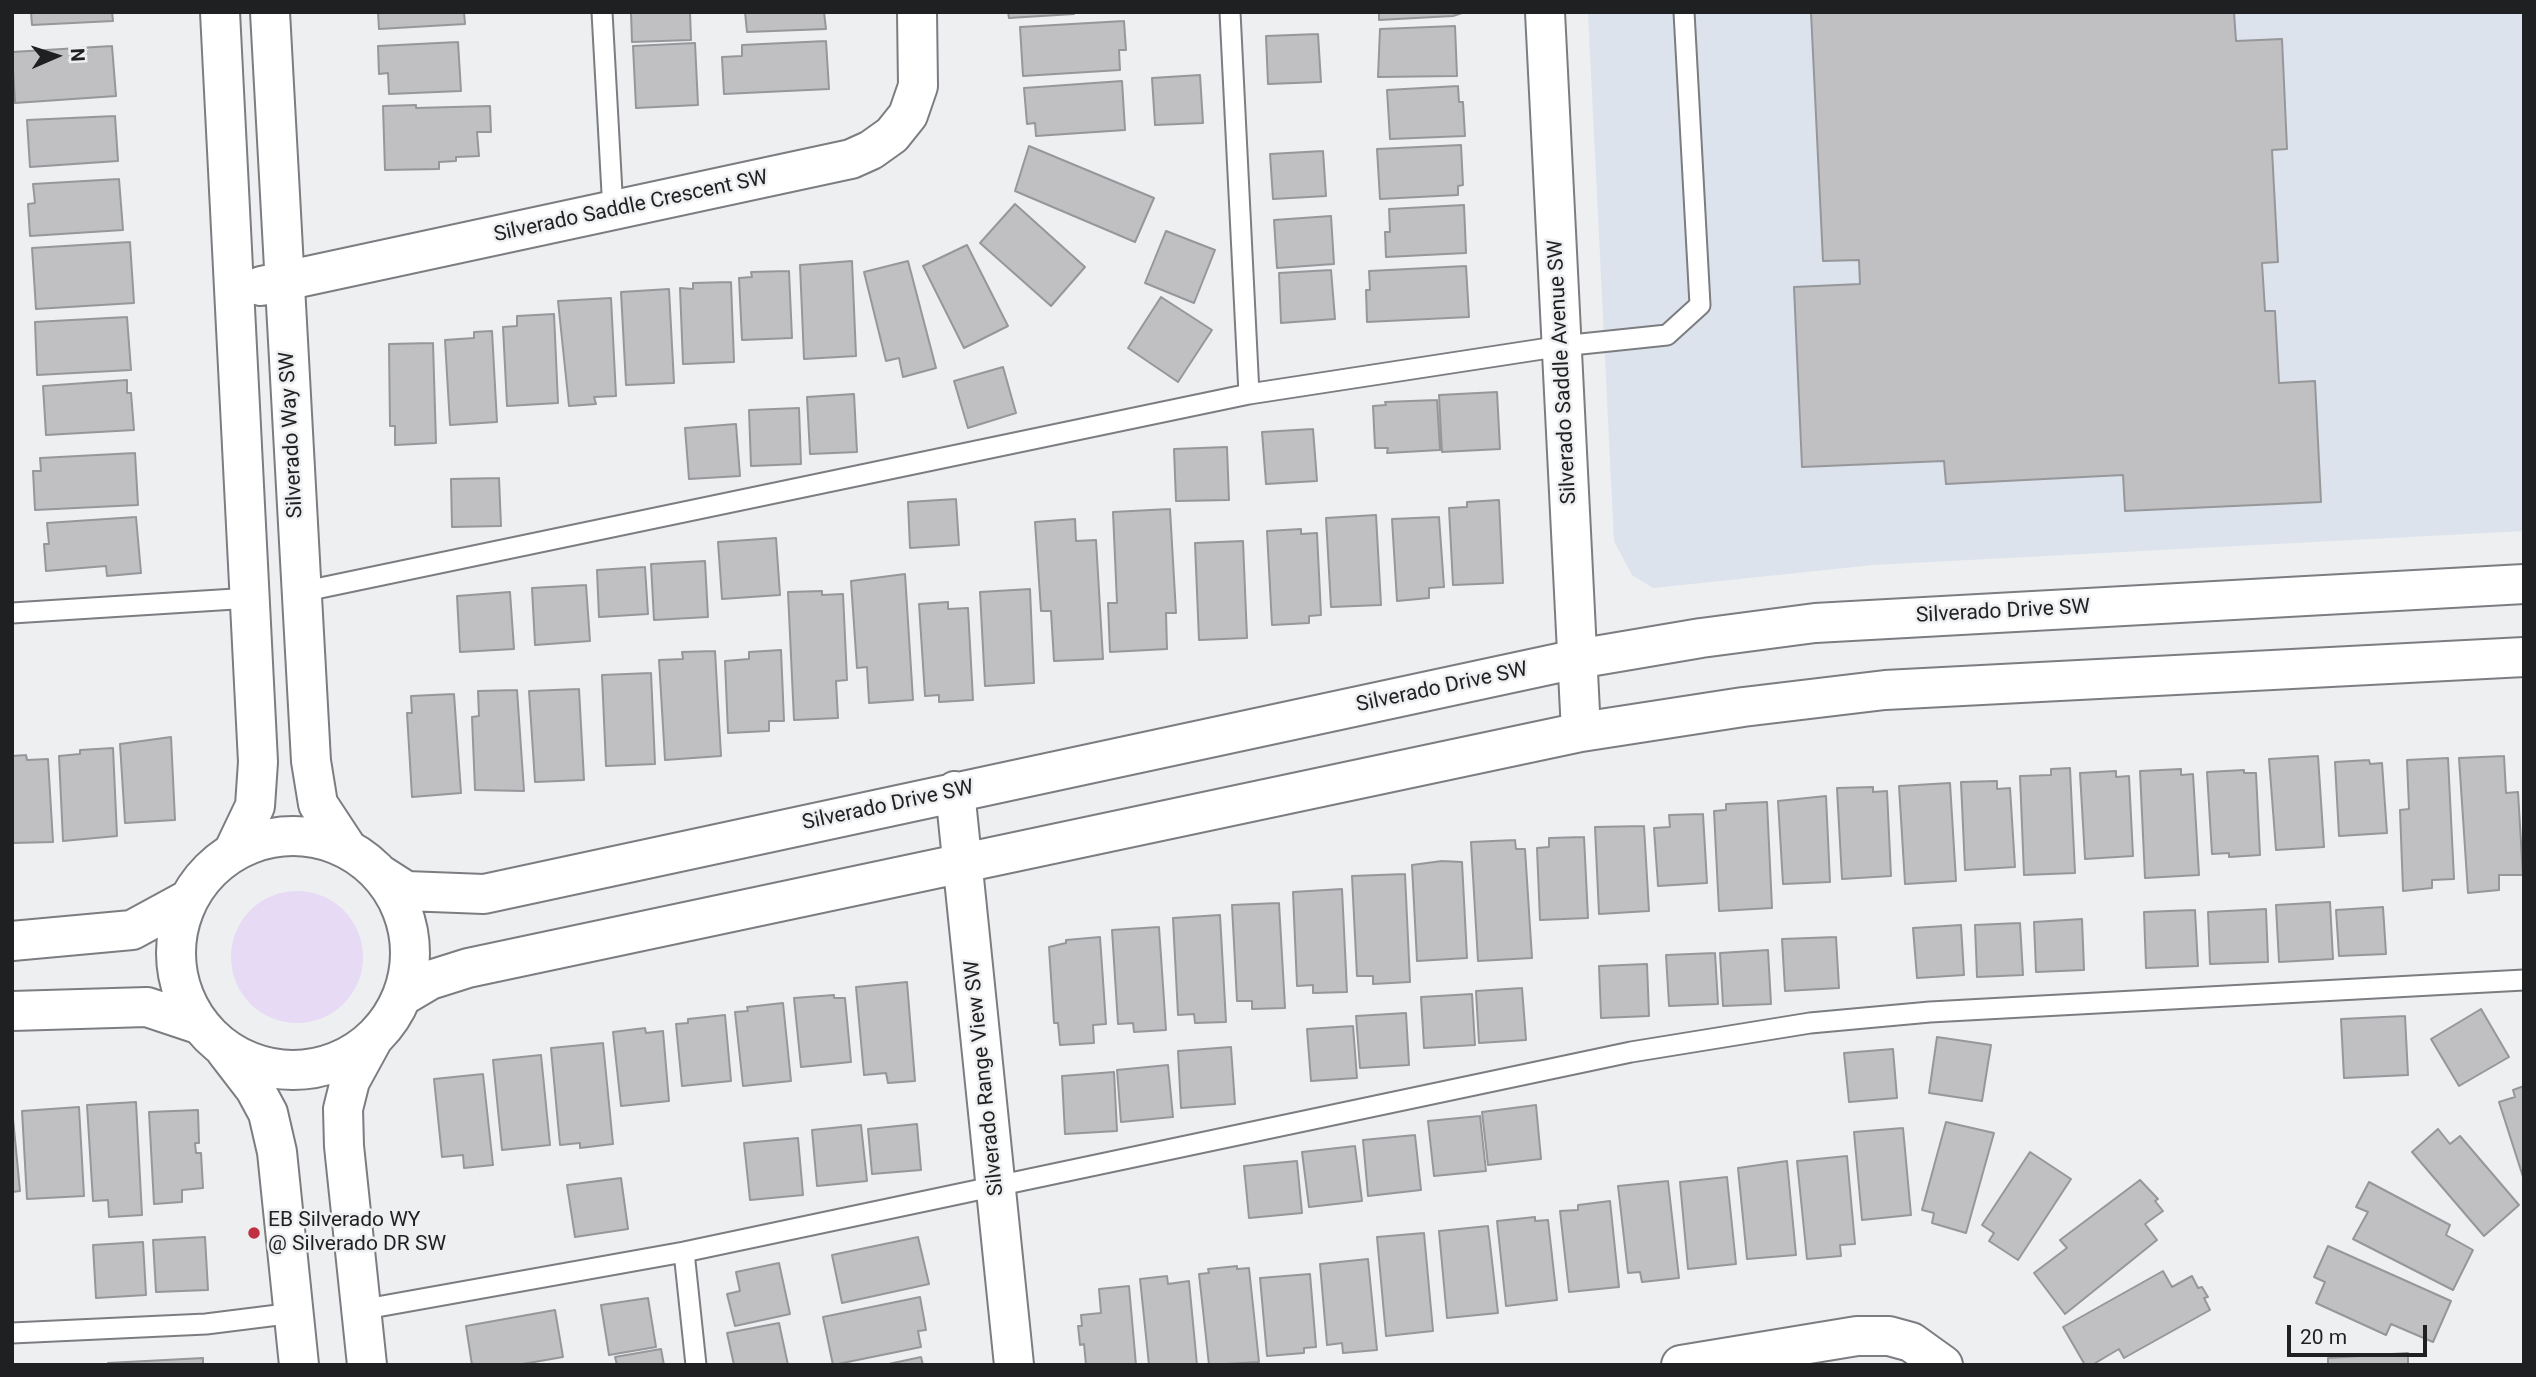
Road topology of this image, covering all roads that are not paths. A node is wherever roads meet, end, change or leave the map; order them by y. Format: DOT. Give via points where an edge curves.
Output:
graph roads {
  1 [pos="220,12"];
  2 [pos="270,12"];
  3 [pos="602,12"];
  4 [pos="917,12"];
  5 [pos="1230,12"];
  6 [pos="1545,12"];
  7 [pos="1684,12"];
  8 [pos="612,211"];
  9 [pos="284,281"];
  10 [pos="236,291"];
  11 [pos="1562,346"];
  12 [pos="1249,394"];
  13 [pos="2524,584"];
  14 [pos="301,592"];
  15 [pos="251,598"];
  16 [pos="12,613"];
  17 [pos="2524,657"];
  18 [pos="1577,659"];
  19 [pos="1581,732"];
  20 [pos="956,791"];
  21 [pos="347,848"];
  22 [pos="233,852"];
  23 [pos="963,865"];
  24 [pos="381,875"];
  25 [pos="189,899"];
  26 [pos="12,941"];
  27 [pos="2524,980"];
  28 [pos="402,996"];
  29 [pos="12,1011"];
  30 [pos="211,1035"];
  31 [pos="373,1039"];
  32 [pos="996,1187"];
  33 [pos="684,1251"];
  34 [pos="360,1310"];
  35 [pos="293,1313"];
  36 [pos="12,1333"];
  37 [pos="299,1365"];
  38 [pos="366,1365"];
  39 [pos="696,1365"];
  40 [pos="1014,1365"];
  41 [pos="1681,1365"];
  42 [pos="1943,1365"];
  1 -- 10 [label="street"];
  2 -- 9 [label="street, Silverado Way SW"];
  3 -- 8 [label="lane"];
  4 -- 8 [label="street, Silverado Saddle Crescent SW" via="918,86 908,115 872,150 851,159"];
  5 -- 12 [label="lane"];
  6 -- 11 [label="street, Silverado Saddle Avenue SW"];
  7 -- 11 [label="lane" via="1700,305 1667,335"];
  8 -- 9 [label="street, Silverado Saddle Crescent SW"];
  9 -- 10 [label="street, Silverado Saddle Crescent SW"];
  9 -- 14 [label="street, Silverado Way SW"];
  10 -- 15 [label="street"];
  11 -- 12 [label="lane"];
  11 -- 18 [label="street, Silverado Saddle Avenue SW"];
  12 -- 14 [label="lane"];
  13 -- 18 [label="street, Silverado Drive SW" via="1815,623"];
  14 -- 21 [label="street, Silverado Way SW" via="311,761 318,804"];
  15 -- 16 [label="lane"];
  15 -- 22 [label="street" via="258,762 255,806"];
  17 -- 19 [label="street" via="1885,690 1743,706"];
  18 -- 19 [label="street, Silverado Saddle Avenue SW"];
  18 -- 20 [label="street, Silverado Drive SW"];
  19 -- 23 [label="street"];
  20 -- 23 [label="street, Silverado Range View SW"];
  20 -- 24 [label="street, Silverado Drive SW" via="484,894 406,891"];
  21 -- 22 [label="street" via="290,835 267,838"];
  21 -- 24 [label="street"];
  22 -- 25 [label="street" via="203,877"];
  23 -- 28 [label="street" via="468,968 430,980"];
  23 -- 32 [label="street, Silverado Range View SW"];
  24 -- 28 [label="street" via="401,906 410,936 409,971"];
  25 -- 26 [label="street" via="132,930"];
  25 -- 30 [label="street" via="176,950 179,979 187,1003"];
  27 -- 32 [label="lane" via="1944,1011 1810,1023 1631,1052"];
  28 -- 31 [label="street"];
  29 -- 30 [label="street" via="147,1007"];
  30 -- 31 [label="street" via="253,1063 283,1069 340,1061"];
  30 -- 35 [label="street" via="255,1089 268,1114 277,1152"];
  31 -- 34 [label="street" via="350,1081 343,1109"];
  32 -- 33 [label="lane"];
  32 -- 40 [label="street, Silverado Range View SW"];
  33 -- 34 [label="lane"];
  33 -- 39 [label="lane"];
  34 -- 38 [label="street"];
  35 -- 36 [label="lane" via="206,1324"];
  35 -- 37 [label="street"];
  41 -- 42 [label="street" via="1857,1336 1889,1335 1911,1342"];
}
